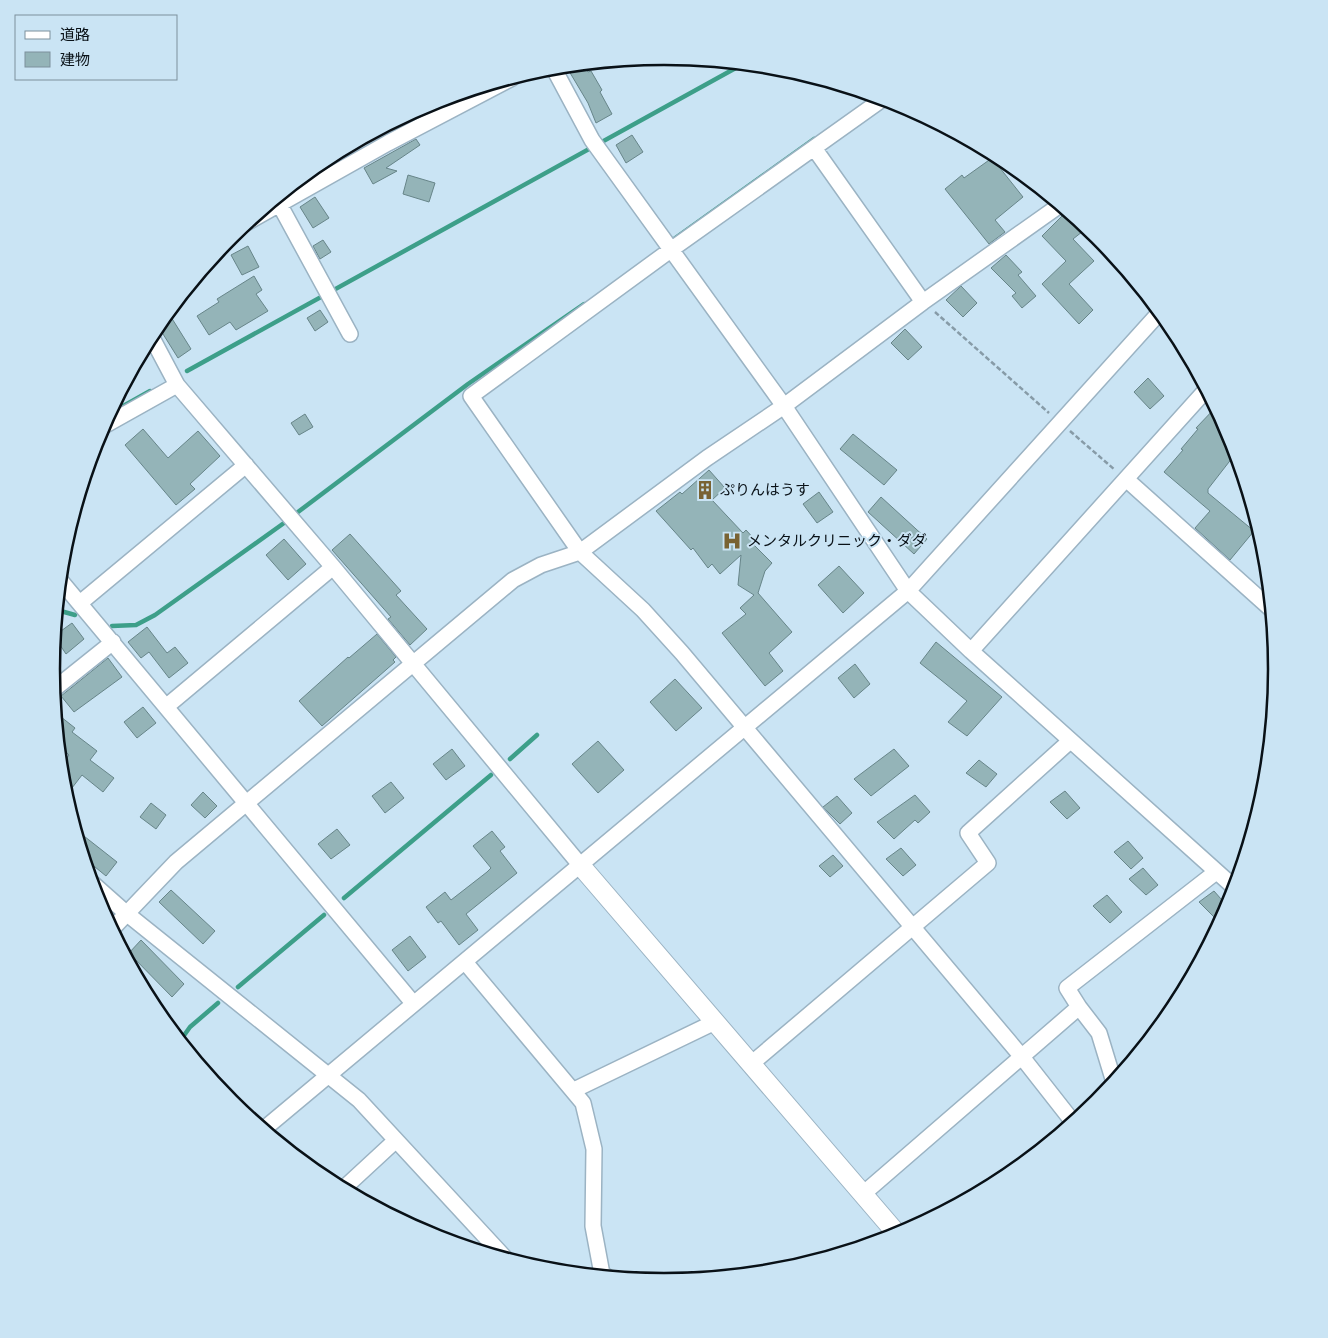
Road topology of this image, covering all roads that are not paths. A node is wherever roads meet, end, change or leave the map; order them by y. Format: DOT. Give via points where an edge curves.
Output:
graph roads {
  1 [pos="557,75"];
  2 [pos="477,95"];
  3 [pos="876,104"];
  4 [pos="814,148"];
  5 [pos="291,194"];
  6 [pos="279,204"];
  7 [pos="1055,209"];
  8 [pos="672,249"];
  9 [pos="923,302"];
  10 [pos="1155,318"];
  11 [pos="350,334"];
  12 [pos="155,344"];
  13 [pos="177,385"];
  14 [pos="1202,395"];
  15 [pos="784,406"];
  16 [pos="114,419"];
  17 [pos="246,465"];
  18 [pos="1126,479"];
  19 [pos="580,552"];
  20 [pos="333,567"];
  21 [pos="66,586"];
  22 [pos="908,591"];
  23 [pos="80,603"];
  24 [pos="1264,603"];
  25 [pos="113,642"];
  26 [pos="971,651"];
  27 [pos="412,664"];
  28 [pos="60,684"];
  29 [pos="168,706"];
  30 [pos="744,727"];
  31 [pos="1070,740"];
  32 [pos="247,802"];
  33 [pos="581,866"];
  34 [pos="1216,872"];
  35 [pos="1229,883"];
  36 [pos="103,893"];
  37 [pos="126,913"];
  38 [pos="117,924"];
  39 [pos="912,926"];
  40 [pos="465,962"];
  41 [pos="414,1003"];
  42 [pos="1079,1008"];
  43 [pos="715,1022"];
  44 [pos="1022,1058"];
  45 [pos="751,1064"];
  46 [pos="330,1074"];
  47 [pos="1112,1074"];
  48 [pos="574,1090"];
  49 [pos="1069,1117"];
  50 [pos="269,1125"];
  51 [pos="395,1141"];
  52 [pos="349,1184"];
  53 [pos="862,1194"];
  54 [pos="892,1228"];
  55 [pos="496,1249"];
  56 [pos="602,1270"];
  1 -- 8 [label="street" via="595,144"];
  2 -- 5 [label="street"];
  3 -- 4 [label="street"];
  4 -- 8 [label="street"];
  4 -- 9 [label="street"];
  6 -- 11 [label="street"];
  7 -- 9 [label="street"];
  8 -- 15 [label="street"];
  8 -- 19 [label="street" via="471,396"];
  9 -- 15 [label="street"];
  10 -- 22 [label="street"];
  12 -- 13 [label="street"];
  13 -- 16 [label="street"];
  13 -- 17 [label="street"];
  14 -- 18 [label="street"];
  15 -- 19 [label="street" via="706,458"];
  15 -- 22 [label="street"];
  17 -- 20 [label="street"];
  17 -- 23 [label="street"];
  18 -- 24 [label="street"];
  18 -- 26 [label="street"];
  19 -- 27 [label="street" via="541,565 513,580"];
  19 -- 30 [label="street" via="643,610"];
  20 -- 27 [label="street"];
  20 -- 29 [label="street"];
  21 -- 23 [label="street"];
  22 -- 26 [label="street"];
  22 -- 30 [label="street"];
  23 -- 25 [label="street"];
  25 -- 28 [label="street"];
  25 -- 29 [label="street"];
  26 -- 31 [label="street"];
  27 -- 32 [label="street"];
  27 -- 33 [label="street"];
  29 -- 32 [label="street"];
  30 -- 33 [label="street"];
  30 -- 39 [label="street"];
  31 -- 34 [label="street"];
  31 -- 39 [label="street" via="968,833 988,863"];
  32 -- 37 [label="street" via="176,862"];
  32 -- 41 [label="street"];
  33 -- 40 [label="street"];
  33 -- 43 [label="street"];
  34 -- 35 [label="street"];
  34 -- 42 [label="street" via="1066,988"];
  36 -- 37 [label="street"];
  37 -- 38 [label="street"];
  37 -- 46 [label="street"];
  39 -- 44 [label="street"];
  39 -- 45 [label="street"];
  40 -- 41 [label="street"];
  40 -- 48 [label="street"];
  41 -- 46 [label="street"];
  42 -- 44 [label="street"];
  42 -- 47 [label="street" via="1099,1033"];
  43 -- 45 [label="street"];
  43 -- 48 [label="street"];
  44 -- 49 [label="street"];
  44 -- 53 [label="street"];
  45 -- 53 [label="street"];
  46 -- 50 [label="street"];
  46 -- 51 [label="street" via="360,1100"];
  48 -- 56 [label="street" via="583,1103 594,1149 593,1226"];
  51 -- 52 [label="street"];
  51 -- 55 [label="street"];
  53 -- 54 [label="street"];
}
